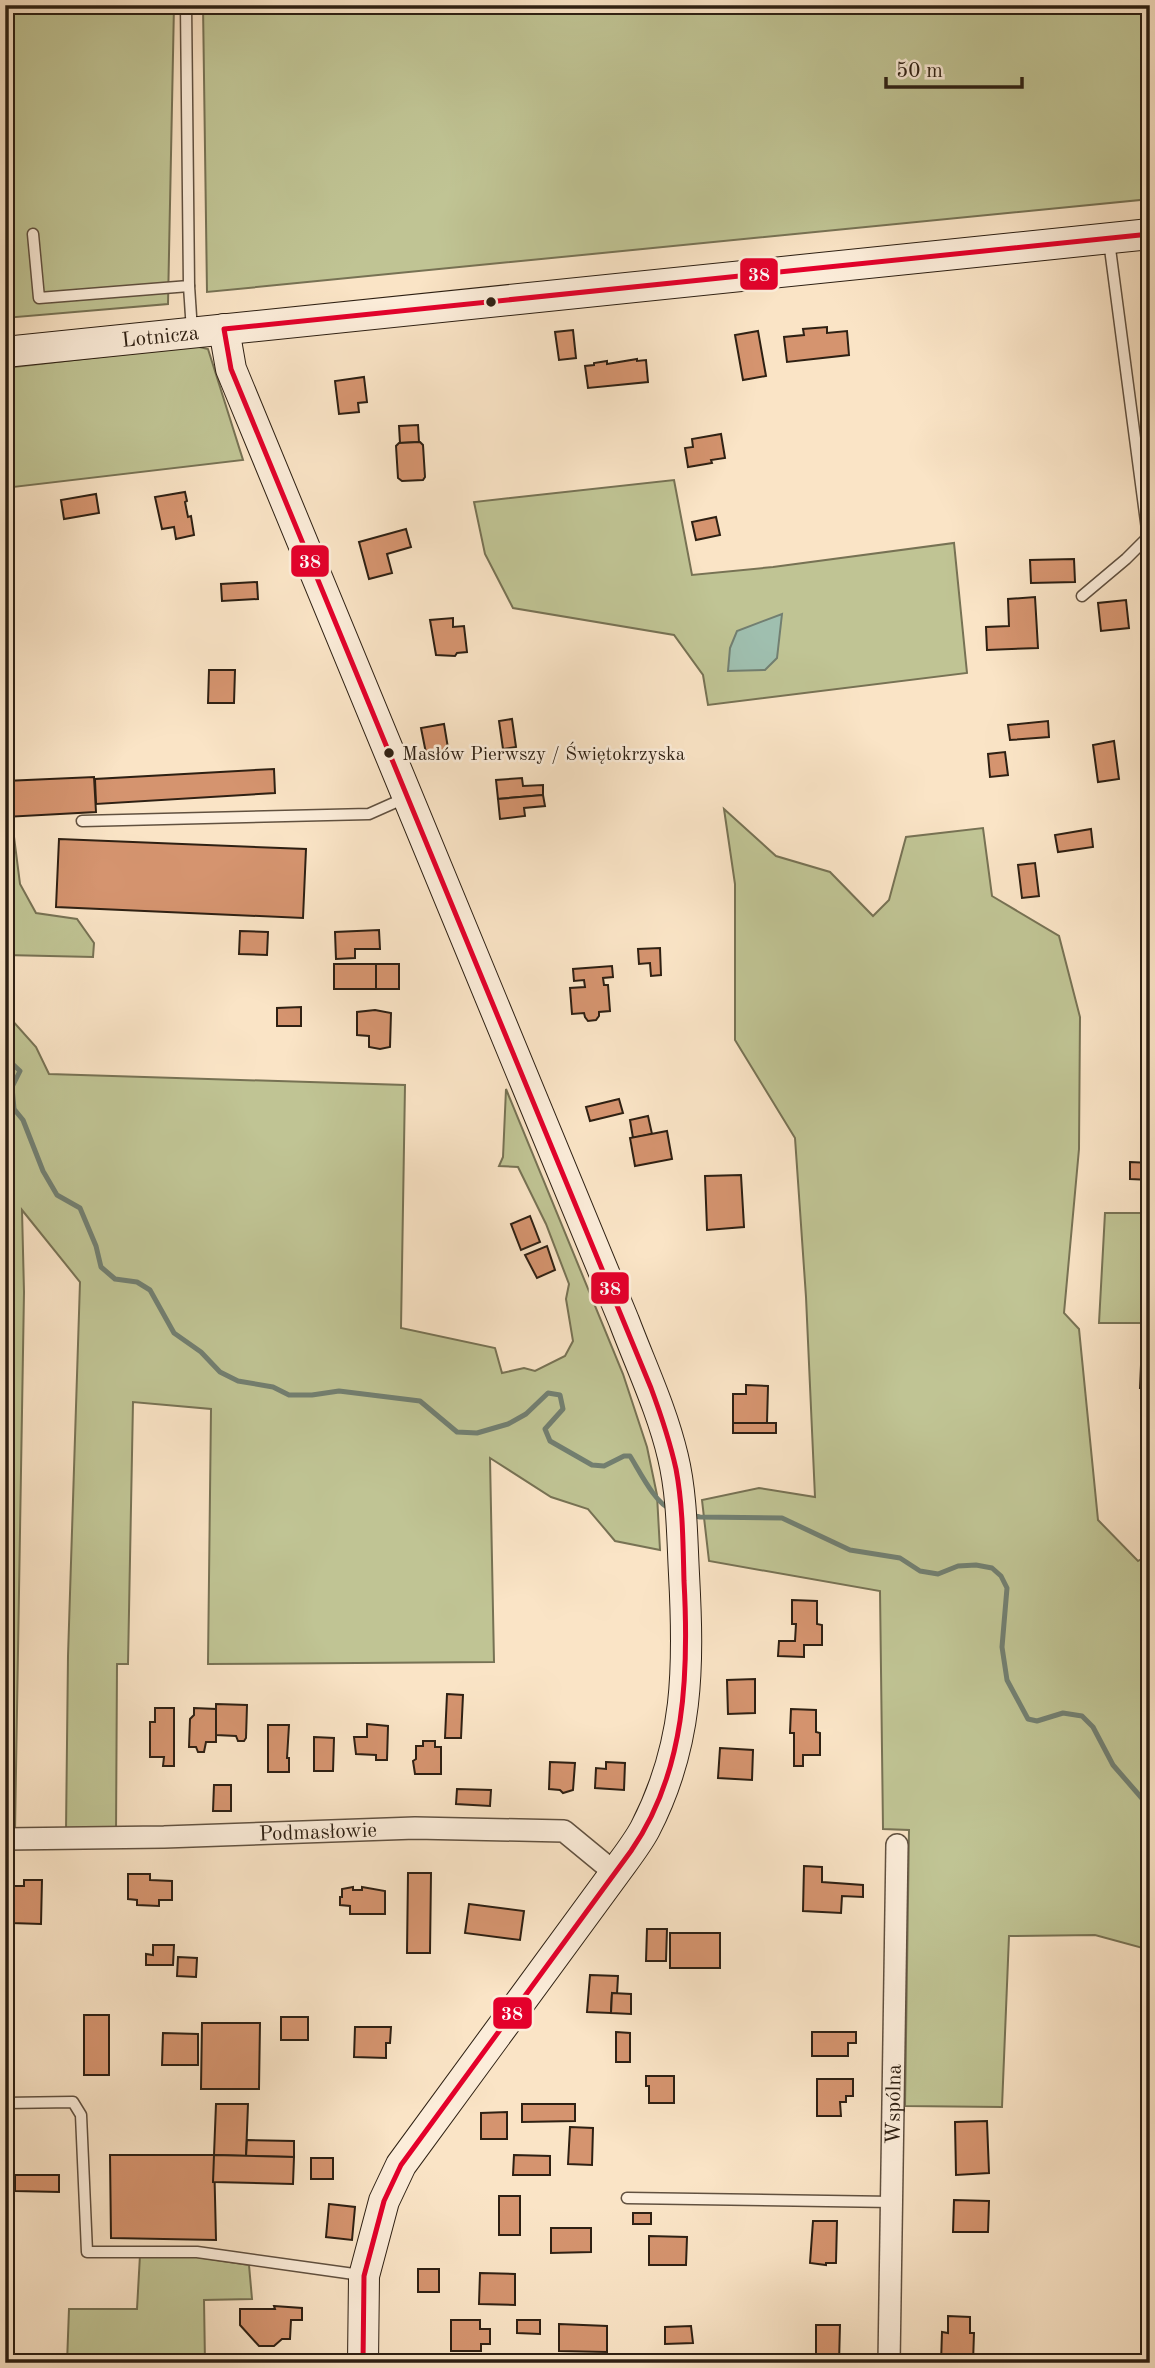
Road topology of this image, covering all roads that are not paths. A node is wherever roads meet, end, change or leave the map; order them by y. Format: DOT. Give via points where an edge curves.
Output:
graph roads {
  1 [pos="186,5"];
  2 [pos="33,234"];
  3 [pos="1150,234"];
  4 [pos="1109,239"];
  5 [pos="189,286"];
  6 [pos="224,329"];
  7 [pos="192,333"];
  8 [pos="5,352"];
  9 [pos="1082,597"];
  10 [pos="408,797"];
  11 [pos="82,821"];
  12 [pos="5,1839"];
  13 [pos="897,1845"];
  14 [pos="615,1873"];
  15 [pos="5,2103"];
  16 [pos="627,2198"];
  17 [pos="893,2202"];
  18 [pos="364,2276"];
  19 [pos="363,2363"];
  20 [pos="889,2363"];
  1 -- 5 [label="lane"];
  2 -- 5 [label="lane" via="39,298"];
  3 -- 4 [label="street, Lotnicza"];
  4 -- 6 [label="street, Lotnicza"];
  4 -- 9 [label="lane" via="1148,537"];
  5 -- 7 [label="lane"];
  6 -- 7 [label="street, Lotnicza"];
  6 -- 10 [label="street" via="231,369"];
  7 -- 8 [label="street, Lotnicza"];
  10 -- 11 [label="lane" via="369,814"];
  10 -- 14 [label="street" via="624,1321 673,1459 686,1619 684,1710 662,1794"];
  12 -- 14 [label="street, Podmasłowie" via="415,1828 564,1831"];
  13 -- 17 [label="street, Wspólna"];
  14 -- 18 [label="street" via="401,2165 384,2201"];
  15 -- 18 [label="lane" via="72,2102 81,2115 87,2252 197,2252"];
  16 -- 17 [label="lane"];
  17 -- 20 [label="street, Wspólna"];
  18 -- 19 [label="street"];
}
